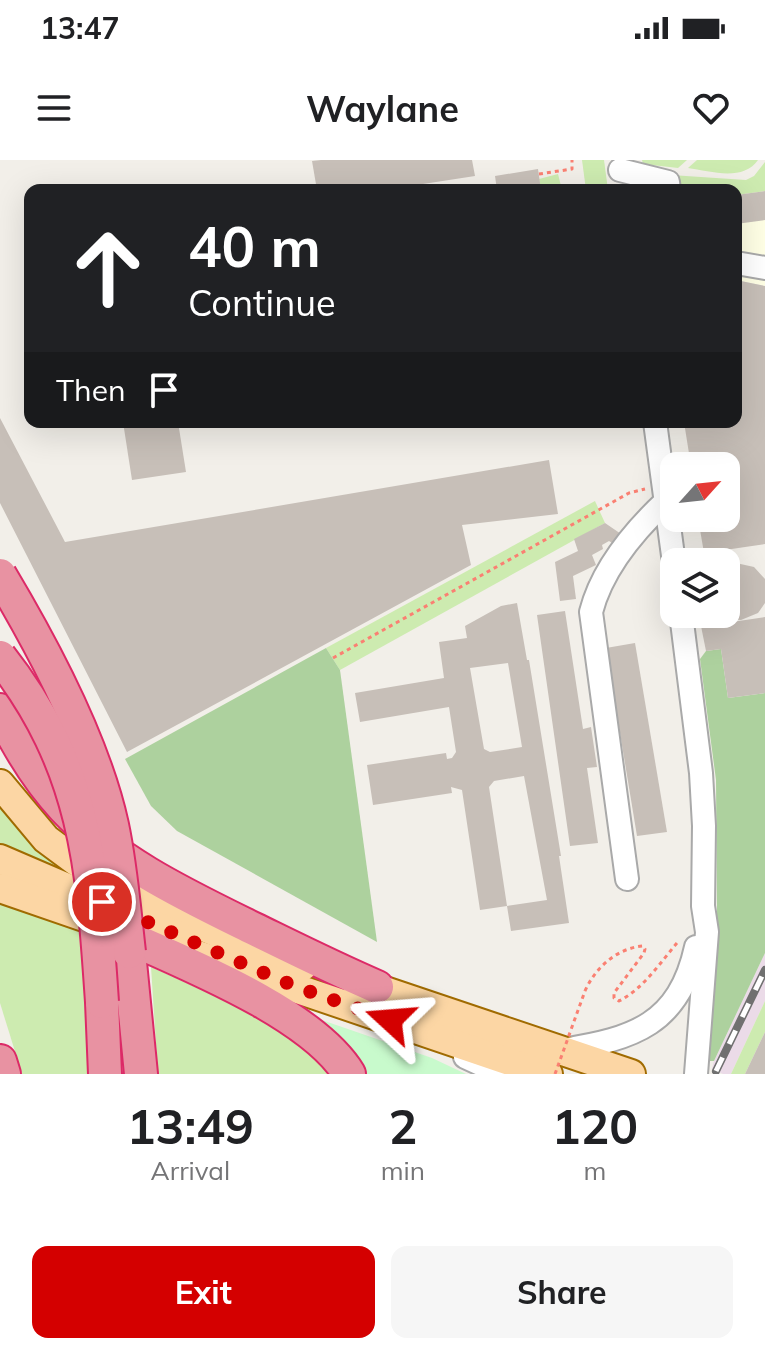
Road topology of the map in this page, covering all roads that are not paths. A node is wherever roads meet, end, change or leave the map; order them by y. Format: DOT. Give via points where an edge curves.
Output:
graph roads {
  1 [pos="620,170"];
  2 [pos="668,184"];
  3 [pos="742,264"];
  4 [pos="765,268"];
  5 [pos="656,428"];
  6 [pos="660,457"];
  7 [pos="660,499"];
  8 [pos="0,575"];
  9 [pos="683,628"];
  10 [pos="0,657"];
  11 [pos="0,710"];
  12 [pos="0,784"];
  13 [pos="0,859"];
  14 [pos="627,879"];
  15 [pos="0,888"];
  16 [pos="703,906"];
  17 [pos="82,917"];
  18 [pos="129,952"];
  19 [pos="294,986"];
  20 [pos="377,987"];
  21 [pos="439,1037"];
  22 [pos="0,1061"];
  23 [pos="555,1066"];
  24 [pos="4,1074"];
  25 [pos="105,1074"];
  26 [pos="120,1074"];
  27 [pos="141,1074"];
  28 [pos="349,1074"];
  29 [pos="502,1074"];
  30 [pos="631,1074"];
  31 [pos="696,1074"];
  1 -- 2 [label="street"];
  3 -- 4 [label="street"];
  5 -- 6 [label="street"];
  7 -- 14 [label="street" via="596,593 591,612"];
  8 -- 18 [label="highway, bridge" via="88,752 111,823"];
  9 -- 16 [label="street" via="701,773"];
  10 -- 25 [label="highway, bridge" via="38,712 76,800 94,893"];
  11 -- 20 [label="highway" via="44,785 97,838 172,887"];
  12 -- 20 [label="main road" via="46,839 165,910 247,946"];
  13 -- 19 [label="main road"];
  15 -- 17 [label="main road"];
  16 -- 23 [label="street" via="689,975 661,1017"];
  16 -- 31 [label="street" via="707,932"];
  17 -- 19 [label="main road"];
  17 -- 28 [label="highway" via="304,1027 332,1050"];
  18 -- 26 [label="highway"];
  18 -- 27 [label="highway"];
  19 -- 21 [label="main road"];
  20 -- 23 [label="main road"];
  21 -- 23 [label="main road"];
  21 -- 29 [label="street" via="463,1057"];
  22 -- 24 [label="highway"];
  23 -- 30 [label="main road"];
}
